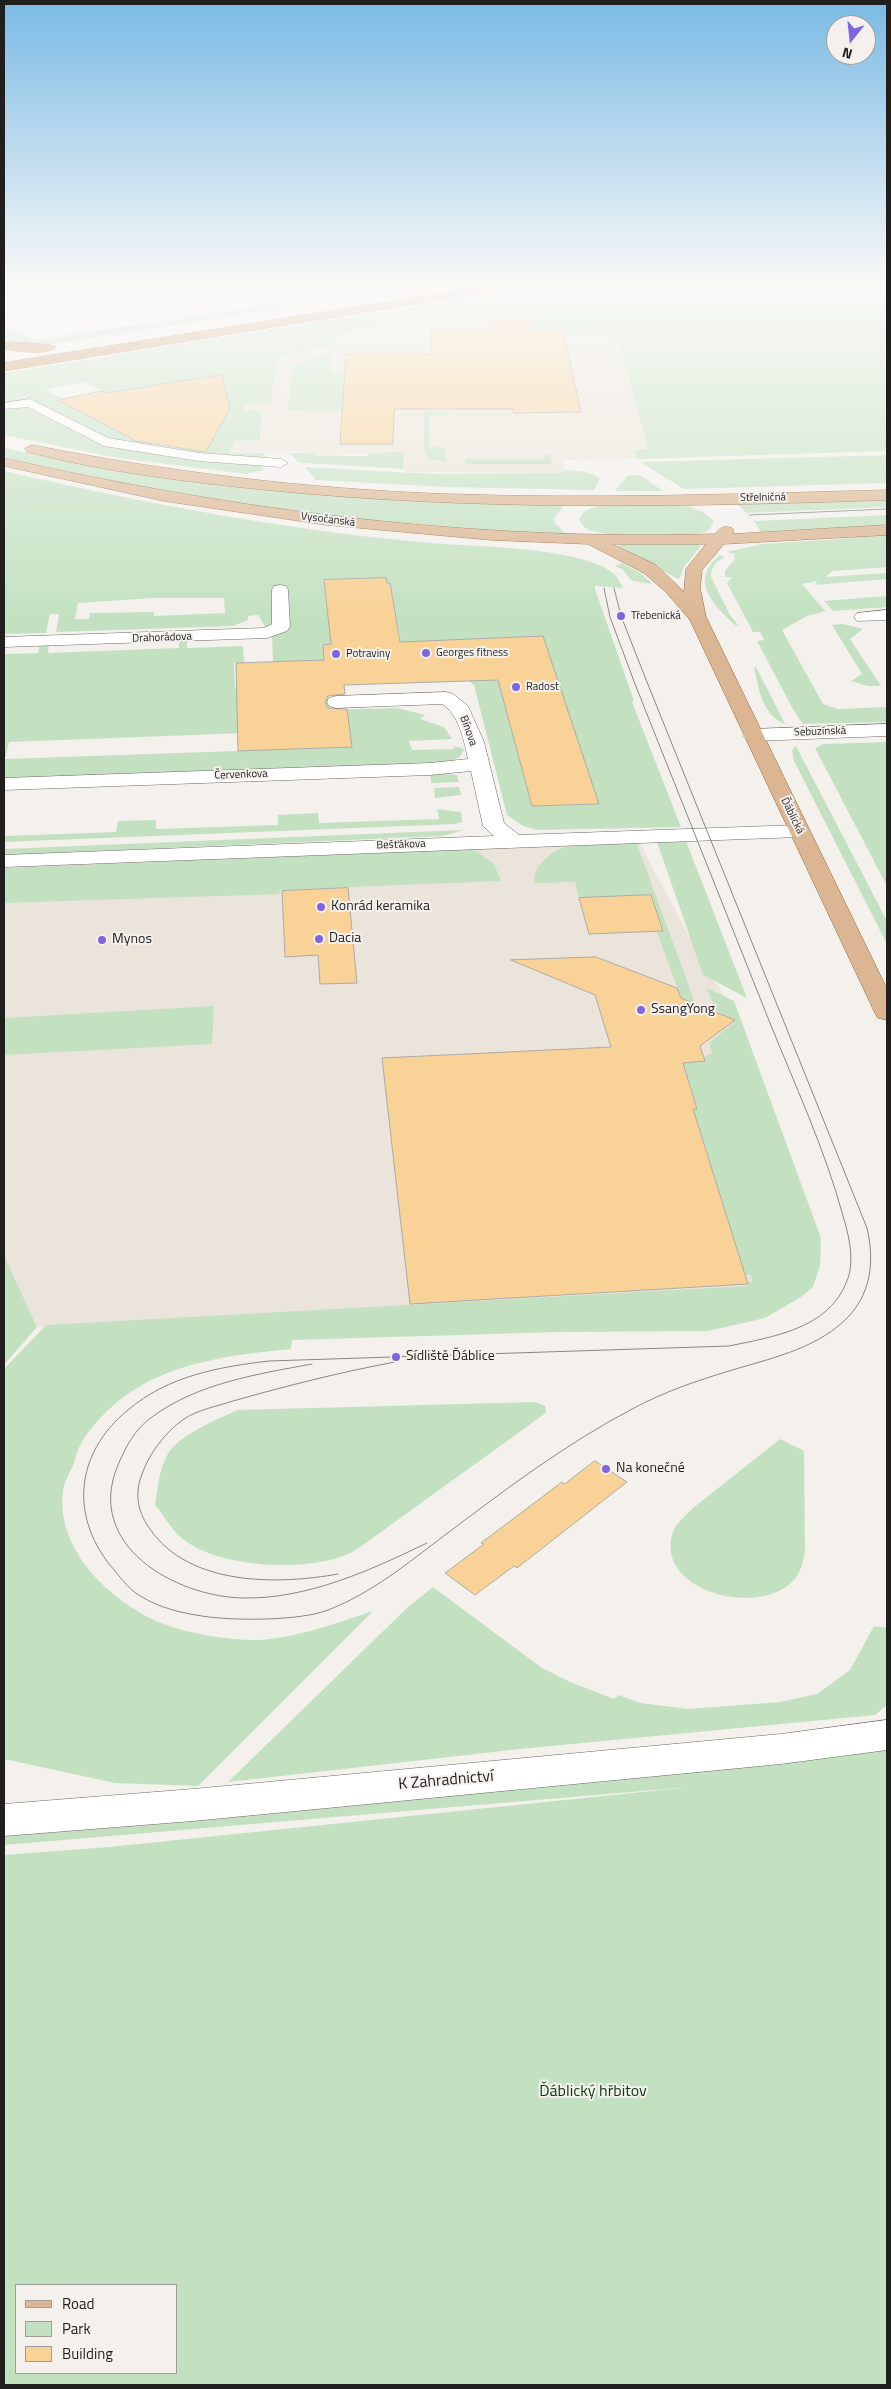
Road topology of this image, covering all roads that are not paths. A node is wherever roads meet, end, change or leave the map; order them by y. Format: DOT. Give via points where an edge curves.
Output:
graph roads {
  1 [pos="8,406"];
  2 [pos="20,447"];
  3 [pos="4,462"];
  4 [pos="281,463"];
  5 [pos="887,495"];
  6 [pos="694,500"];
  7 [pos="585,502"];
  8 [pos="887,530"];
  9 [pos="719,539"];
  10 [pos="591,540"];
  11 [pos="280,590"];
  12 [pos="887,615"];
  13 [pos="863,617"];
  14 [pos="698,619"];
  15 [pos="4,642"];
  16 [pos="336,702"];
  17 [pos="887,730"];
  18 [pos="753,735"];
  19 [pos="478,764"];
  20 [pos="4,784"];
  21 [pos="799,830"];
  22 [pos="512,840"];
  23 [pos="4,861"];
  24 [pos="887,1013"];
  25 [pos="887,1735"];
  26 [pos="4,1820"];
  1 -- 4 [label="street" via="33,400 104,442 199,457"];
  2 -- 7 [label="main road" via="137,468 271,486 434,497"];
  3 -- 10 [label="main road, Vysočanská" via="128,490 288,515 452,532"];
  5 -- 6 [label="main road, Střelničná"];
  6 -- 7 [label="main road, Střelničná"];
  6 -- 9 [label="main road" via="724,516 729,524"];
  7 -- 10 [label="main road" via="567,520 571,527"];
  8 -- 9 [label="main road"];
  9 -- 10 [label="main road, Vysočanská"];
  9 -- 14 [label="main road" via="694,569 692,588"];
  10 -- 14 [label="main road" via="650,569 672,588"];
  11 -- 15 [label="street, Drahorádova" via="281,627 267,633"];
  12 -- 13 [label="street"];
  14 -- 18 [label="main road, Ďáblická"];
  16 -- 19 [label="street, Bínova" via="446,698 459,706 474,742"];
  17 -- 18 [label="street, Sebuzínská"];
  18 -- 21 [label="main road, Ďáblická"];
  19 -- 20 [label="street, Červenkova" via="421,769"];
  19 -- 22 [label="street, Bínova" via="494,826"];
  21 -- 22 [label="street, Bešťákova"];
  21 -- 24 [label="main road, Ďáblická"];
  22 -- 23 [label="street, Bešťákova"];
  25 -- 26 [label="street, K Zahradnictví" via="781,1749"];
}
